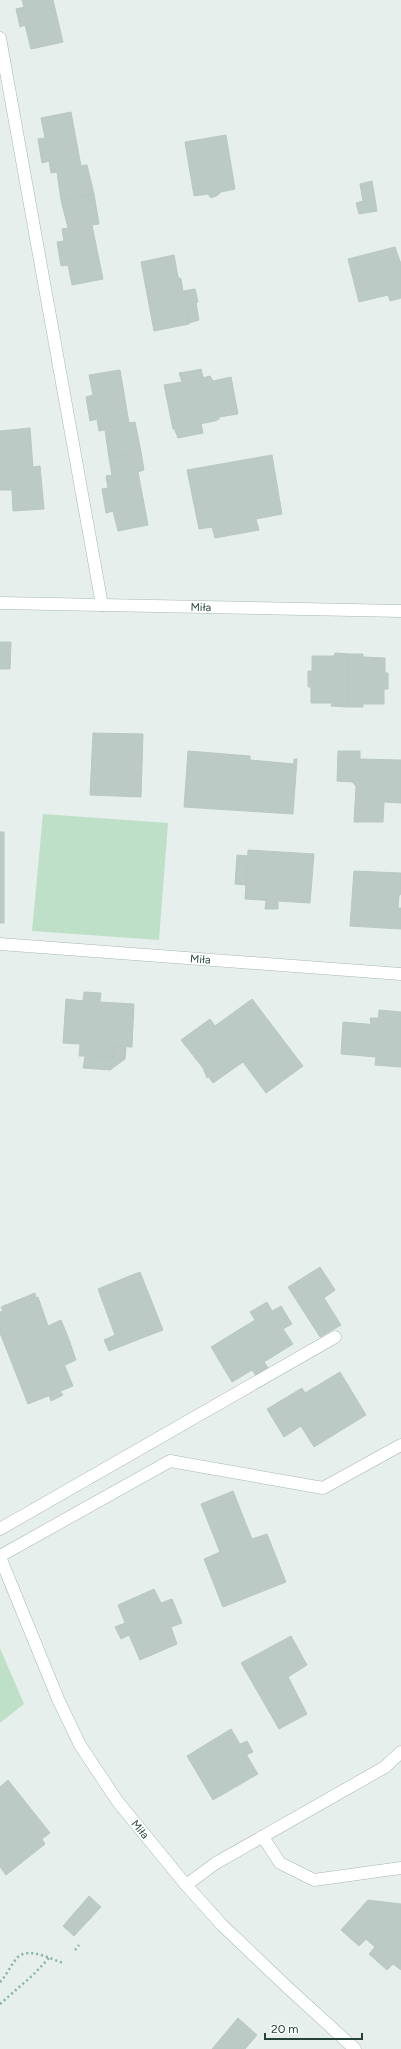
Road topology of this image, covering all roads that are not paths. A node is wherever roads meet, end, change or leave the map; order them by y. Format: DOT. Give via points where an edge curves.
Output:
graph roads {
  1 [pos="0,38"];
  2 [pos="0,603"];
  3 [pos="102,605"];
  4 [pos="401,611"];
  5 [pos="0,944"];
  6 [pos="401,974"];
  7 [pos="335,1337"];
  8 [pos="401,1445"];
  9 [pos="0,1529"];
  10 [pos="0,1557"];
  11 [pos="401,1752"];
  12 [pos="264,1837"];
  13 [pos="401,1868"];
  14 [pos="186,1885"];
  15 [pos="355,2049"];
  1 -- 3 [label="street"];
  2 -- 3 [label="street, Miła"];
  3 -- 4 [label="street, Miła"];
  5 -- 6 [label="street, Miła"];
  7 -- 9 [label="street"];
  8 -- 10 [label="street" via="323,1488 170,1461"];
  10 -- 14 [label="street, Miła" via="58,1699 80,1745 118,1802"];
  11 -- 12 [label="street" via="385,1767"];
  12 -- 13 [label="street" via="280,1863 314,1880"];
  12 -- 14 [label="street" via="216,1863"];
  14 -- 15 [label="street, Miła" via="222,1925"];
}
